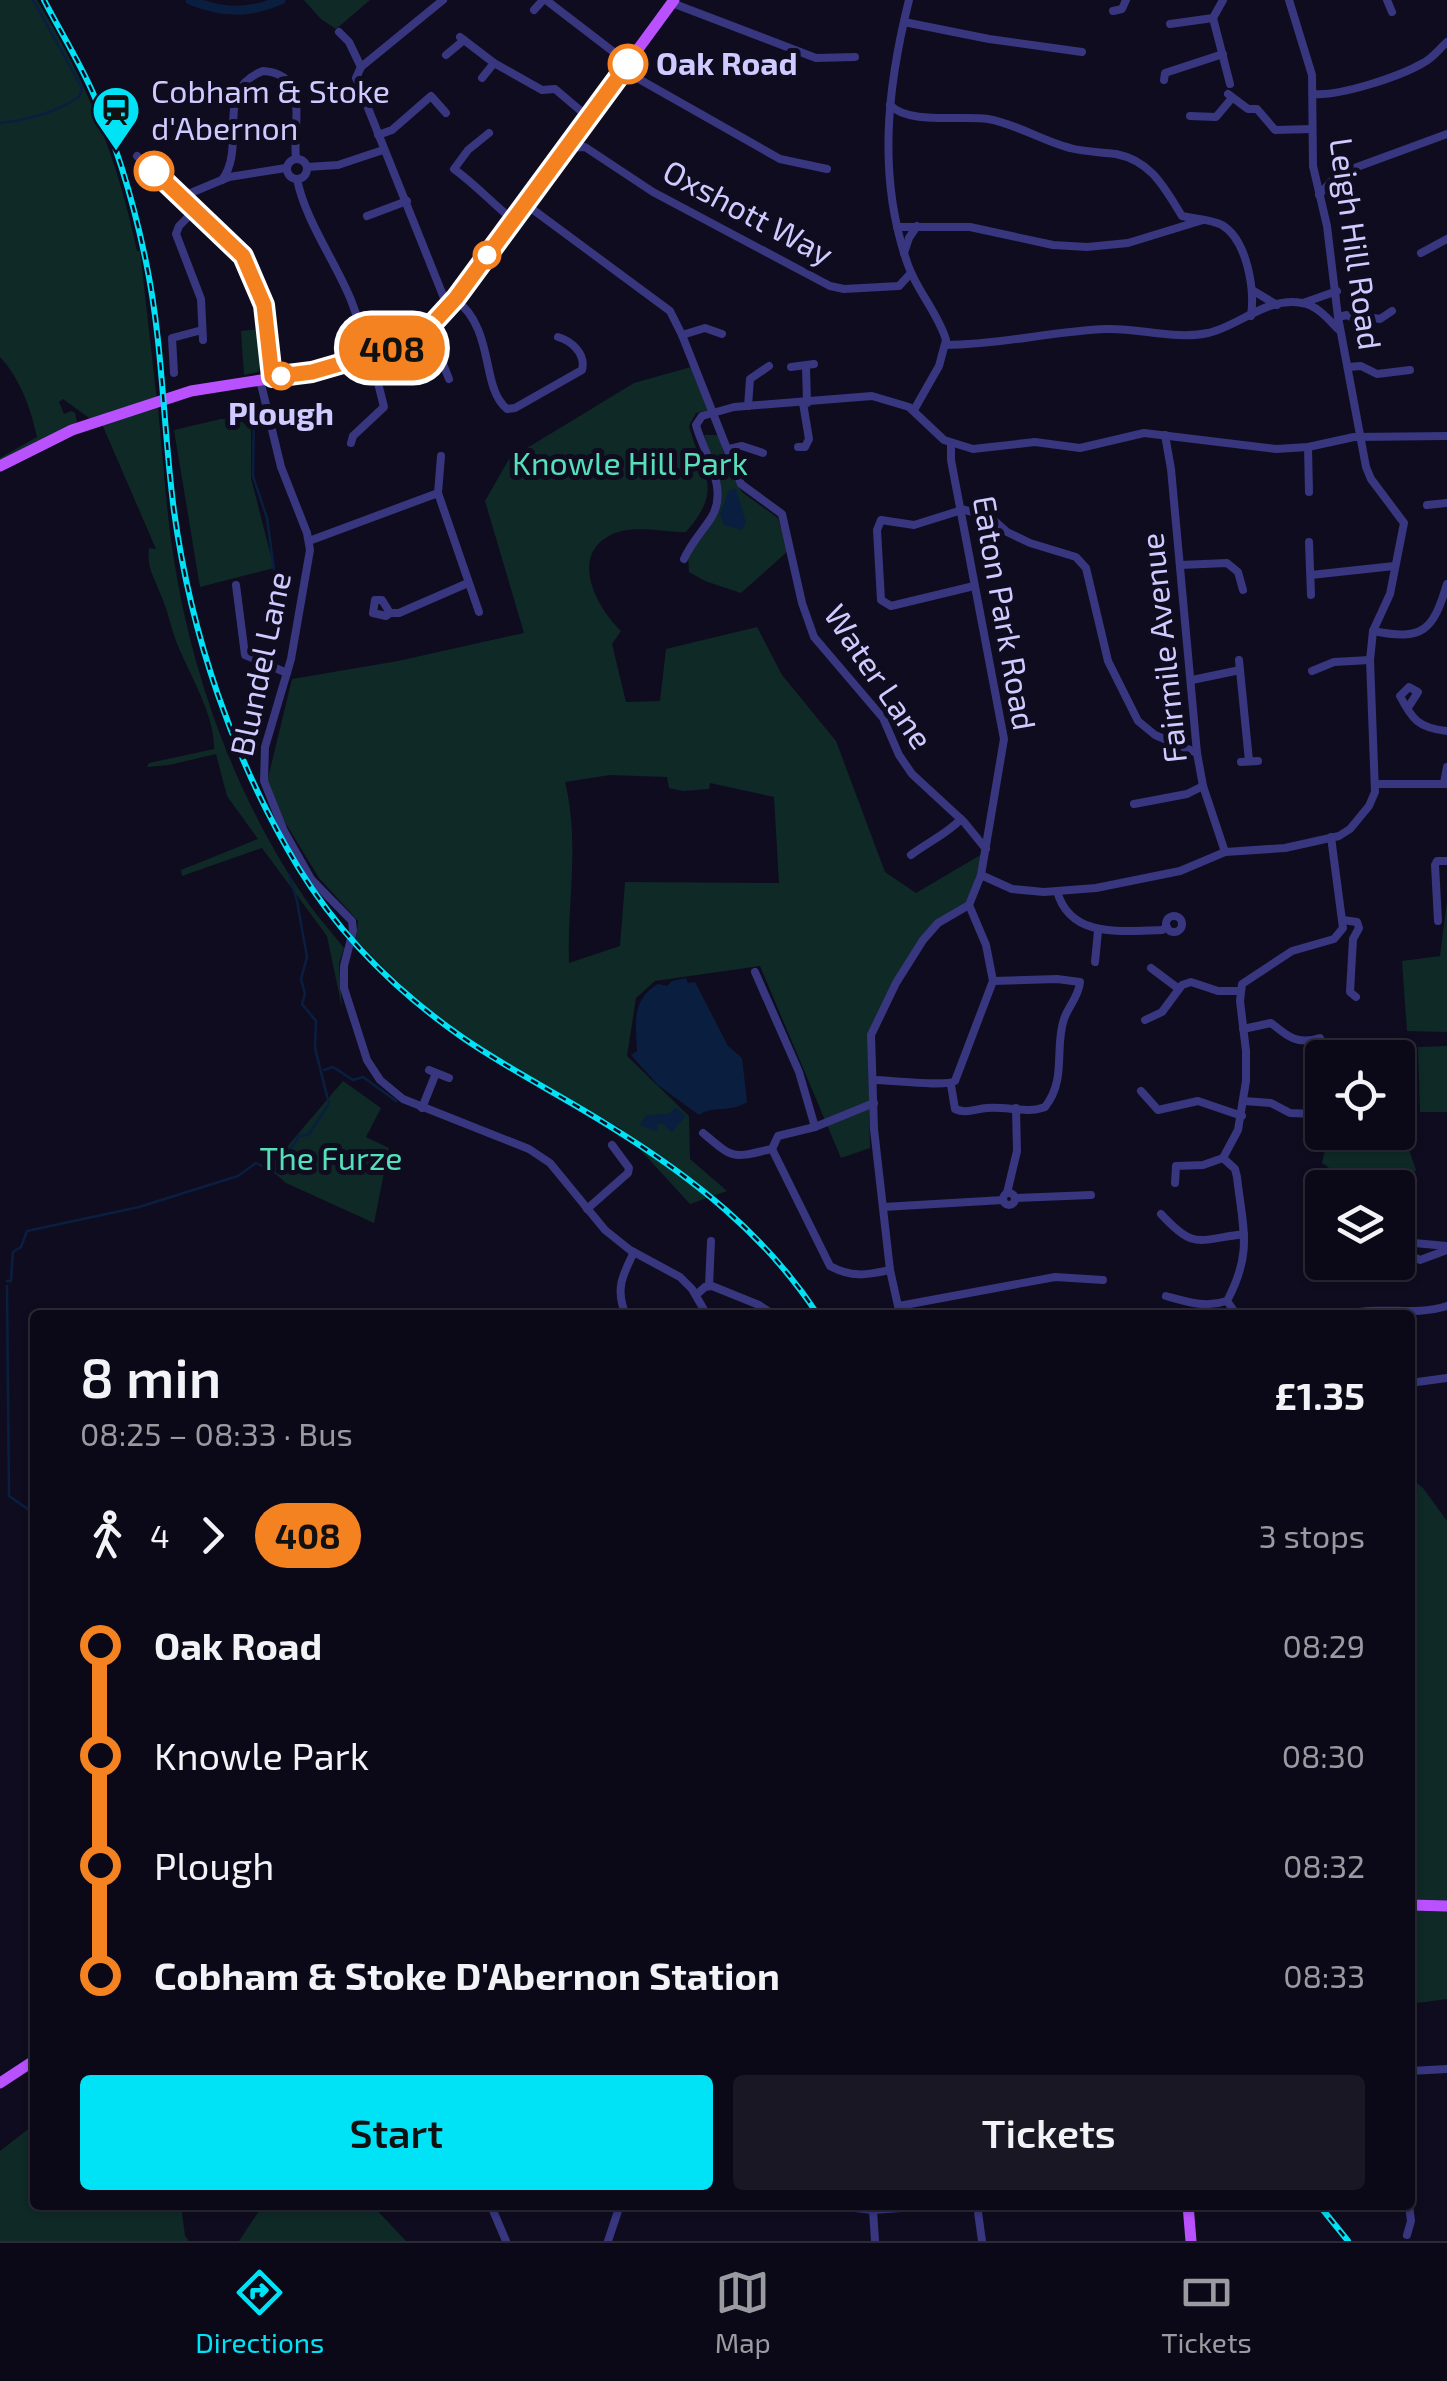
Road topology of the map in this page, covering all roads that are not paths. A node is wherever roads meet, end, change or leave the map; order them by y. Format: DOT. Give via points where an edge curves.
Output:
graph roads {
  1 [pos="442,0"];
  2 [pos="544,0"];
  3 [pos="910,0"];
  4 [pos="1126,0"];
  5 [pos="1223,0"];
  6 [pos="1289,0"];
  7 [pos="1388,0"];
  8 [pos="673,1"];
  9 [pos="534,10"];
  10 [pos="1112,11"];
  11 [pos="1392,12"];
  12 [pos="1214,18"];
  13 [pos="1175,20"];
  14 [pos="904,22"];
  15 [pos="339,32"];
  16 [pos="1447,42"];
  17 [pos="1082,52"];
  18 [pos="1222,54"];
  19 [pos="446,55"];
  20 [pos="855,57"];
  21 [pos="494,62"];
  22 [pos="362,67"];
  23 [pos="625,67"];
  24 [pos="1163,74"];
  25 [pos="482,78"];
  26 [pos="1230,92"];
  27 [pos="1314,94"];
  28 [pos="890,105"];
  29 [pos="446,113"];
  30 [pos="902,115"];
  31 [pos="1190,116"];
  32 [pos="588,117"];
  33 [pos="889,123"];
  34 [pos="580,128"];
  35 [pos="1312,130"];
  36 [pos="488,134"];
  37 [pos="1447,134"];
  38 [pos="378,135"];
  39 [pos="566,148"];
  40 [pos="585,148"];
  41 [pos="383,150"];
  42 [pos="235,154"];
  43 [pos="137,156"];
  44 [pos="296,158"];
  45 [pos="1314,166"];
  46 [pos="307,167"];
  47 [pos="286,168"];
  48 [pos="828,169"];
  49 [pos="255,172"];
  50 [pos="1338,174"];
  51 [pos="297,179"];
  52 [pos="222,180"];
  53 [pos="197,192"];
  54 [pos="1320,194"];
  55 [pos="181,197"];
  56 [pos="407,201"];
  57 [pos="524,204"];
  58 [pos="193,208"];
  59 [pos="367,216"];
  60 [pos="1182,216"];
  61 [pos="512,220"];
  62 [pos="1203,220"];
  63 [pos="917,226"];
  64 [pos="896,227"];
  65 [pos="1180,229"];
  66 [pos="1447,239"];
  67 [pos="904,252"];
  68 [pos="1421,253"];
  69 [pos="911,272"];
  70 [pos="899,286"];
  71 [pos="1252,290"];
  72 [pos="1337,290"];
  73 [pos="920,291"];
  74 [pos="1303,302"];
  75 [pos="452,303"];
  76 [pos="1277,305"];
  77 [pos="1392,311"];
  78 [pos="1251,316"];
  79 [pos="1338,317"];
  80 [pos="428,326"];
  81 [pos="722,334"];
  82 [pos="1342,334"];
  83 [pos="361,335"];
  84 [pos="682,335"];
  85 [pos="558,337"];
  86 [pos="946,345"];
  87 [pos="387,350"];
  88 [pos="353,361"];
  89 [pos="770,366"];
  90 [pos="177,367"];
  91 [pos="1348,367"];
  92 [pos="791,368"];
  93 [pos="1410,370"];
  94 [pos="375,371"];
  95 [pos="447,377"];
  96 [pos="266,378"];
  97 [pos="805,403"];
  98 [pos="748,406"];
  99 [pos="914,410"];
  100 [pos="712,412"];
  101 [pos="1165,436"];
  102 [pos="1362,436"];
  103 [pos="1447,436"];
  104 [pos="350,444"];
  105 [pos="952,444"];
  106 [pos="798,448"];
  107 [pos="1308,448"];
  108 [pos="728,449"];
  109 [pos="764,453"];
  110 [pos="440,456"];
  111 [pos="0,466"];
  112 [pos="1309,492"];
  113 [pos="438,494"];
  114 [pos="1447,503"];
  115 [pos="1427,505"];
  116 [pos="962,510"];
  117 [pos="309,541"];
  118 [pos="1307,548"];
  119 [pos="684,559"];
  120 [pos="1180,565"];
  121 [pos="1394,566"];
  122 [pos="1311,575"];
  123 [pos="468,583"];
  124 [pos="1447,584"];
  125 [pos="236,586"];
  126 [pos="974,586"];
  127 [pos="1242,590"];
  128 [pos="1311,596"];
  129 [pos="479,612"];
  130 [pos="390,613"];
  131 [pos="1373,631"];
  132 [pos="245,654"];
  133 [pos="1370,660"];
  134 [pos="234,663"];
  135 [pos="1312,671"];
  136 [pos="287,673"];
  137 [pos="1192,680"];
  138 [pos="1409,706"];
  139 [pos="1447,731"];
  140 [pos="1196,736"];
  141 [pos="1178,744"];
  142 [pos="1197,753"];
  143 [pos="1249,761"];
  144 [pos="1447,767"];
  145 [pos="1376,784"];
  146 [pos="1445,784"];
  147 [pos="1203,786"];
  148 [pos="1134,804"];
  149 [pos="960,818"];
  150 [pos="1331,837"];
  151 [pos="986,849"];
  152 [pos="1225,852"];
  153 [pos="912,856"];
  154 [pos="1447,861"];
  155 [pos="981,876"];
  156 [pos="1057,891"];
  157 [pos="969,905"];
  158 [pos="1436,916"];
  159 [pos="1343,920"];
  160 [pos="1167,926"];
  161 [pos="1098,931"];
  162 [pos="1095,962"];
  163 [pos="1151,968"];
  164 [pos="755,972"];
  165 [pos="992,980"];
  166 [pos="1179,989"];
  167 [pos="1240,991"];
  168 [pos="1356,997"];
  169 [pos="1151,1021"];
  170 [pos="1243,1030"];
  171 [pos="1320,1038"];
  172 [pos="1313,1040"];
  173 [pos="1305,1041"];
  174 [pos="449,1078"];
  175 [pos="874,1080"];
  176 [pos="950,1085"];
  177 [pos="1142,1090"];
  178 [pos="1244,1101"];
  179 [pos="874,1103"];
  180 [pos="422,1108"];
  181 [pos="1016,1108"];
  182 [pos="1305,1111"];
  183 [pos="1242,1116"];
  184 [pos="815,1127"];
  185 [pos="703,1133"];
  186 [pos="612,1145"];
  187 [pos="772,1149"];
  188 [pos="1223,1158"];
  189 [pos="1175,1183"];
  190 [pos="1092,1195"];
  191 [pos="1008,1197"];
  192 [pos="883,1207"];
  193 [pos="587,1209"];
  194 [pos="1161,1214"];
  195 [pos="1244,1234"];
  196 [pos="711,1241"];
  197 [pos="1415,1243"];
  198 [pos="1447,1248"];
  199 [pos="634,1252"];
  200 [pos="1415,1257"];
  201 [pos="890,1270"];
  202 [pos="1103,1280"];
  203 [pos="710,1286"];
  204 [pos="696,1295"];
  205 [pos="1166,1296"];
  206 [pos="1227,1301"];
  207 [pos="1447,1306"];
  208 [pos="624,1310"];
  209 [pos="704,1310"];
  210 [pos="765,1310"];
  211 [pos="900,1310"];
  212 [pos="1233,1310"];
  213 [pos="1362,1310"];
  214 [pos="1400,1310"];
  215 [pos="1415,1311"];
  216 [pos="1447,1378"];
  217 [pos="1415,1382"];
  218 [pos="1415,1905"];
  219 [pos="1447,1906"];
  220 [pos="30,2063"];
  221 [pos="1447,2069"];
  222 [pos="1415,2071"];
  223 [pos="0,2084"];
  224 [pos="494,2210"];
  225 [pos="618,2210"];
  226 [pos="873,2210"];
  227 [pos="978,2210"];
  228 [pos="1188,2210"];
  229 [pos="1409,2210"];
  230 [pos="1407,2235"];
  231 [pos="506,2241"];
  232 [pos="608,2241"];
  233 [pos="875,2241"];
  234 [pos="982,2241"];
  235 [pos="1191,2241"];
  1 -- 22 [label="street"];
  2 -- 9 [label="street"];
  2 -- 23 [label="street"];
  3 -- 14 [label="street"];
  4 -- 10 [label="street"];
  5 -- 12 [label="street"];
  6 -- 27 [label="street, Leigh Hill Road"];
  7 -- 11 [label="street"];
  8 -- 20 [label="street" via="816,58"];
  8 -- 23 [label="main road"];
  12 -- 13 [label="street"];
  12 -- 18 [label="street"];
  14 -- 17 [label="street"];
  14 -- 28 [label="street"];
  15 -- 22 [label="street"];
  16 -- 27 [label="street" via="1410,70"];
  18 -- 24 [label="street"];
  18 -- 26 [label="street"];
  19 -- 21 [label="street" via="462,38"];
  21 -- 25 [label="street"];
  21 -- 32 [label="street" via="542,90 555,89"];
  22 -- 38 [label="street" via="357,81"];
  23 -- 32 [label="main road"];
  23 -- 48 [label="street" via="780,159"];
  26 -- 31 [label="street" via="1216,117"];
  26 -- 35 [label="street" via="1275,130"];
  27 -- 35 [label="street, Leigh Hill Road"];
  28 -- 30 [label="street"];
  28 -- 33 [label="street"];
  29 -- 38 [label="street" via="431,96"];
  30 -- 33 [label="street"];
  30 -- 60 [label="street" via="989,119 1071,149 1120,155 1150,170"];
  32 -- 34 [label="main road"];
  33 -- 64 [label="street"];
  34 -- 39 [label="main road"];
  34 -- 40 [label="street"];
  35 -- 45 [label="street, Leigh Hill Road"];
  36 -- 61 [label="street" via="451,167"];
  37 -- 50 [label="street"];
  38 -- 41 [label="street"];
  39 -- 40 [label="street"];
  39 -- 57 [label="main road"];
  40 -- 70 [label="street, Oxshott Way" via="641,186 830,286"];
  41 -- 46 [label="street"];
  41 -- 56 [label="street"];
  42 -- 44 [label="street" via="234,96 249,77 270,71 284,76 296,95"];
  42 -- 49 [label="street"];
  42 -- 52 [label="street"];
  43 -- 55 [label="street, Blundel Lane"];
  44 -- 46 [label="street"];
  44 -- 47 [label="street"];
  45 -- 50 [label="street"];
  45 -- 54 [label="street, Leigh Hill Road"];
  46 -- 51 [label="street"];
  47 -- 49 [label="street"];
  47 -- 51 [label="street"];
  49 -- 52 [label="street"];
  50 -- 54 [label="street"];
  51 -- 83 [label="street"];
  52 -- 53 [label="street"];
  53 -- 55 [label="street"];
  53 -- 58 [label="street"];
  54 -- 72 [label="street, Leigh Hill Road"];
  55 -- 58 [label="street, Blundel Lane"];
  56 -- 59 [label="street"];
  56 -- 75 [label="street"];
  57 -- 61 [label="main road"];
  57 -- 84 [label="street, Water Lane" via="664,306"];
  58 -- 90 [label="street" via="176,234 201,299 203,335 172,338"];
  58 -- 96 [label="street, Blundel Lane" via="243,256 264,305"];
  60 -- 62 [label="street"];
  60 -- 65 [label="street"];
  61 -- 75 [label="main road"];
  62 -- 65 [label="street"];
  62 -- 71 [label="street" via="1234,235"];
  63 -- 64 [label="street"];
  63 -- 65 [label="street" via="970,227 1087,247"];
  63 -- 67 [label="street"];
  64 -- 67 [label="street"];
  66 -- 68 [label="street"];
  67 -- 69 [label="street"];
  69 -- 70 [label="street"];
  69 -- 73 [label="street"];
  70 -- 73 [label="street, Oxshott Way"];
  71 -- 76 [label="street"];
  71 -- 78 [label="street"];
  72 -- 74 [label="street"];
  72 -- 79 [label="street, Leigh Hill Road"];
  73 -- 86 [label="street"];
  74 -- 76 [label="street"];
  74 -- 82 [label="street"];
  75 -- 80 [label="main road"];
  75 -- 85 [label="street" via="479,328 497,397 507,410 582,370 574,344"];
  76 -- 78 [label="street"];
  77 -- 79 [label="street" via="1380,319"];
  78 -- 86 [label="street" via="1208,333 1111,329"];
  79 -- 82 [label="street, Leigh Hill Road"];
  80 -- 87 [label="main road"];
  80 -- 95 [label="street"];
  81 -- 84 [label="street" via="706,328"];
  82 -- 91 [label="street, Leigh Hill Road"];
  83 -- 87 [label="street"];
  83 -- 88 [label="street"];
  84 -- 100 [label="street, Water Lane"];
  86 -- 99 [label="street"];
  87 -- 88 [label="main road"];
  87 -- 94 [label="street"];
  88 -- 94 [label="street"];
  88 -- 96 [label="main road"];
  89 -- 98 [label="street" via="750,379"];
  91 -- 93 [label="street" via="1377,374"];
  91 -- 102 [label="street, Leigh Hill Road"];
  92 -- 97 [label="street" via="809,366"];
  94 -- 104 [label="street" via="384,406"];
  96 -- 111 [label="main road" via="191,391 72,430"];
  96 -- 117 [label="street, Blundel Lane" via="281,467"];
  97 -- 98 [label="street"];
  97 -- 99 [label="street" via="872,396"];
  97 -- 106 [label="street" via="809,439"];
  98 -- 100 [label="street"];
  99 -- 105 [label="street"];
  100 -- 108 [label="street, Water Lane"];
  100 -- 119 [label="street" via="696,425 709,454 716,507"];
  101 -- 105 [label="street" via="1134,434 1080,448 1042,442 973,450"];
  101 -- 107 [label="street"];
  101 -- 120 [label="street, Fairmile Avenue"];
  102 -- 103 [label="street"];
  102 -- 107 [label="street"];
  102 -- 121 [label="street, Leigh Hill Road" via="1366,467 1404,523"];
  105 -- 116 [label="street, Eaton Park Road"];
  107 -- 112 [label="street"];
  108 -- 109 [label="street"];
  108 -- 149 [label="street, Water Lane" via="741,484 782,514 814,638 884,718 912,774"];
  110 -- 113 [label="street"];
  113 -- 117 [label="street"];
  113 -- 123 [label="street"];
  114 -- 115 [label="street"];
  116 -- 126 [label="street, Eaton Park Road"];
  116 -- 126 [label="street" via="914,524 884,518 878,524 880,600 891,606"];
  116 -- 141 [label="street" via="988,516 1007,532 1086,568 1108,661 1138,721"];
  117 -- 136 [label="street, Blundel Lane"];
  118 -- 122 [label="street"];
  120 -- 127 [label="street" via="1227,563 1238,572"];
  120 -- 137 [label="street, Fairmile Avenue"];
  121 -- 122 [label="street"];
  121 -- 131 [label="street, Leigh Hill Road"];
  122 -- 128 [label="street"];
  123 -- 129 [label="street"];
  123 -- 130 [label="street"];
  124 -- 131 [label="street" via="1440,611 1426,628 1399,636"];
  125 -- 132 [label="street"];
  126 -- 151 [label="street, Eaton Park Road" via="1004,739"];
  131 -- 133 [label="street, Leigh Hill Road"];
  132 -- 134 [label="street"];
  132 -- 136 [label="street"];
  133 -- 135 [label="street"];
  133 -- 145 [label="street, Leigh Hill Road"];
  136 -- 180 [label="street, Blundel Lane" via="265,747 264,782 293,849 353,926 346,1000 367,1060 386,1087"];
  137 -- 140 [label="street, Fairmile Avenue"];
  137 -- 143 [label="street" via="1240,665"];
  138 -- 139 [label="street" via="1421,726"];
  140 -- 141 [label="street"];
  140 -- 142 [label="street, Fairmile Avenue"];
  141 -- 142 [label="street"];
  142 -- 147 [label="street, Fairmile Avenue"];
  144 -- 146 [label="street"];
  145 -- 146 [label="street"];
  145 -- 150 [label="street" via="1359,822"];
  147 -- 148 [label="street"];
  147 -- 152 [label="street, Fairmile Avenue"];
  149 -- 151 [label="street, Water Lane"];
  149 -- 153 [label="street"];
  150 -- 152 [label="street"];
  150 -- 159 [label="street"];
  151 -- 155 [label="street, Eaton Park Road"];
  152 -- 156 [label="street" via="1164,875"];
  154 -- 158 [label="street" via="1435,865"];
  155 -- 156 [label="street" via="1012,889"];
  155 -- 157 [label="street, Eaton Park Road"];
  156 -- 161 [label="street" via="1067,913"];
  157 -- 165 [label="street"];
  157 -- 175 [label="street" via="938,923 896,983 871,1035"];
  159 -- 167 [label="street" via="1334,939 1275,960"];
  159 -- 168 [label="street" via="1359,928 1350,992"];
  160 -- 161 [label="street"];
  161 -- 162 [label="street"];
  163 -- 166 [label="street"];
  164 -- 184 [label="street"];
  165 -- 176 [label="street"];
  165 -- 181 [label="street" via="1076,979 1081,986 1064,1018 1051,1100 1036,1110"];
  166 -- 167 [label="street" via="1198,982"];
  166 -- 169 [label="street"];
  167 -- 170 [label="street"];
  170 -- 173 [label="street" via="1271,1023 1291,1040"];
  170 -- 178 [label="street"];
  171 -- 172 [label="street"];
  174 -- 180 [label="street" via="433,1071"];
  175 -- 176 [label="street"];
  175 -- 179 [label="street"];
  176 -- 181 [label="street" via="959,1112"];
  177 -- 183 [label="street" via="1158,1110 1198,1101"];
  178 -- 182 [label="street"];
  178 -- 183 [label="street"];
  179 -- 184 [label="street"];
  179 -- 192 [label="street"];
  180 -- 193 [label="street, Blundel Lane" via="537,1153"];
  181 -- 191 [label="street"];
  183 -- 188 [label="street"];
  184 -- 187 [label="street" via="778,1136"];
  185 -- 187 [label="street" via="730,1155"];
  186 -- 193 [label="street" via="630,1168"];
  187 -- 201 [label="street" via="830,1266 860,1276"];
  188 -- 189 [label="street" via="1198,1168 1175,1167"];
  188 -- 195 [label="street" via="1236,1172"];
  190 -- 191 [label="street"];
  191 -- 192 [label="street"];
  192 -- 201 [label="street"];
  193 -- 199 [label="street, Blundel Lane"];
  194 -- 195 [label="street" via="1190,1240"];
  195 -- 206 [label="street" via="1242,1274"];
  196 -- 203 [label="street"];
  197 -- 198 [label="street"];
  198 -- 200 [label="street" via="1425,1260"];
  199 -- 204 [label="street, Blundel Lane" via="670,1270"];
  199 -- 208 [label="street" via="619,1284"];
  201 -- 211 [label="street"];
  202 -- 211 [label="street" via="1055,1277"];
  203 -- 204 [label="street"];
  203 -- 210 [label="street"];
  204 -- 209 [label="street, Blundel Lane"];
  205 -- 206 [label="street" via="1200,1305"];
  206 -- 212 [label="street"];
  207 -- 215 [label="street"];
  213 -- 214 [label="street"];
  216 -- 217 [label="street"];
  218 -- 219 [label="main road"];
  220 -- 223 [label="main road"];
  221 -- 222 [label="street"];
  224 -- 231 [label="street"];
  225 -- 232 [label="street"];
  226 -- 233 [label="street"];
  227 -- 234 [label="street"];
  228 -- 235 [label="main road"];
  229 -- 230 [label="street"];
}
